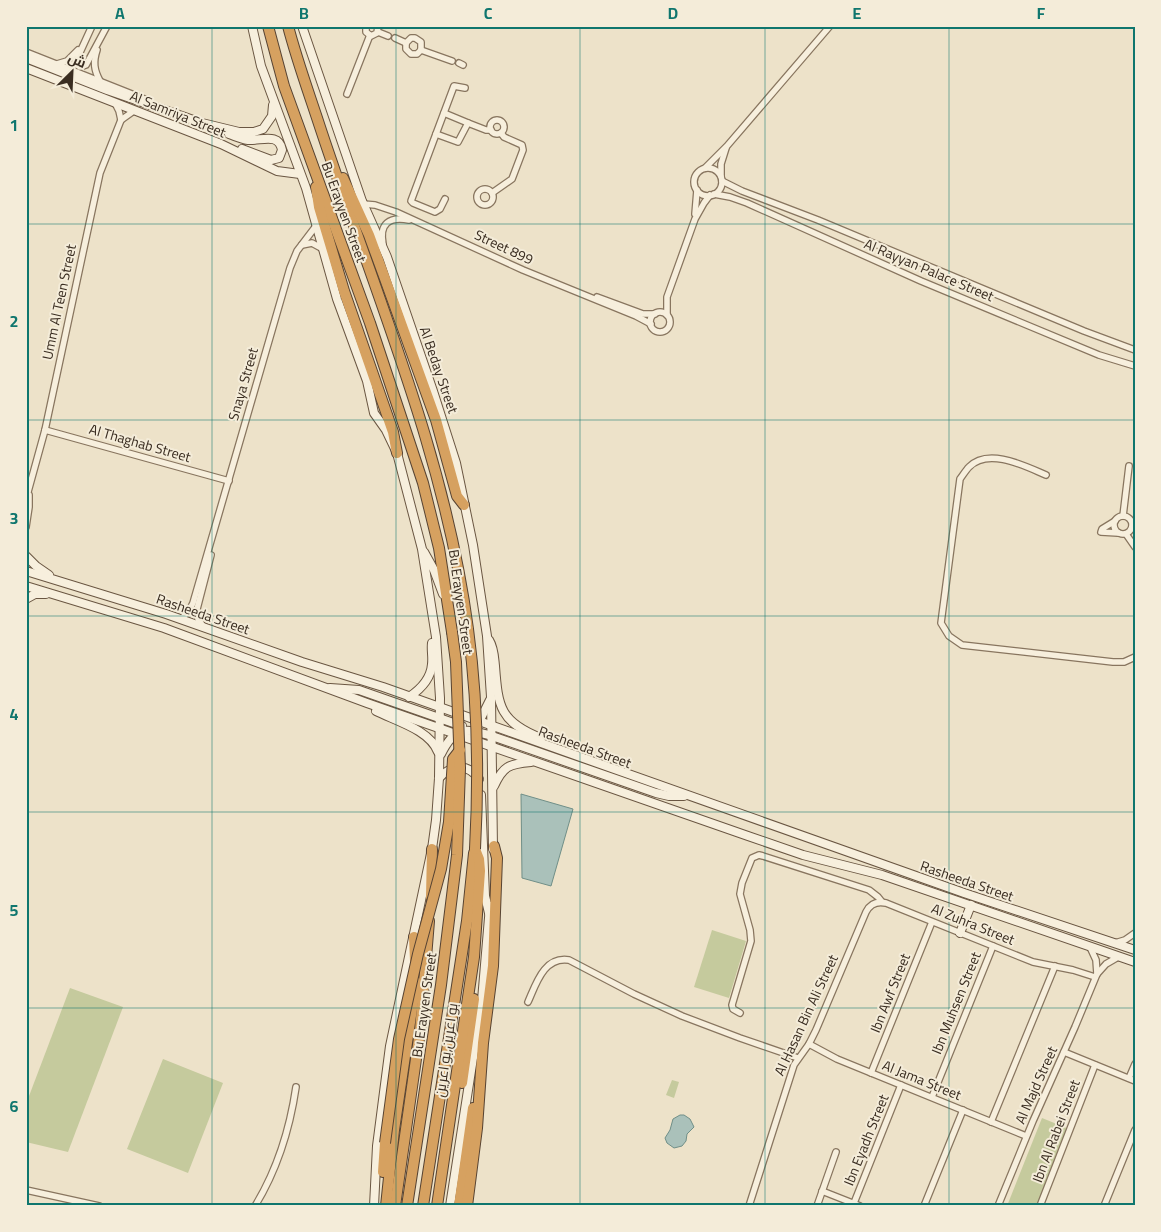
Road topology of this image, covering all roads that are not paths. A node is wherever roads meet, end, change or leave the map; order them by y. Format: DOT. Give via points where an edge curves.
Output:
graph roads {
  1 [pos="92,26"];
  2 [pos="107,26"];
  3 [pos="252,26"];
  4 [pos="268,26"];
  5 [pos="288,26"];
  6 [pos="302,26"];
  7 [pos="830,26"];
  8 [pos="365,27"];
  9 [pos="378,29"];
  10 [pos="370,35"];
  11 [pos="102,36"];
  12 [pos="86,38"];
  13 [pos="406,43"];
  14 [pos="422,50"];
  15 [pos="26,52"];
  16 [pos="26,58"];
  17 [pos="452,61"];
  18 [pos="54,64"];
  19 [pos="26,70"];
  20 [pos="100,82"];
  21 [pos="465,88"];
  22 [pos="347,94"];
  23 [pos="273,100"];
  24 [pos="115,103"];
  25 [pos="135,110"];
  26 [pos="444,113"];
  27 [pos="180,115"];
  28 [pos="121,120"];
  29 [pos="202,123"];
  30 [pos="468,123"];
  31 [pos="491,130"];
  32 [pos="500,133"];
  33 [pos="436,134"];
  34 [pos="221,144"];
  35 [pos="727,146"];
  36 [pos="331,160"];
  37 [pos="705,168"];
  38 [pos="315,173"];
  39 [pos="300,174"];
  40 [pos="722,180"];
  41 [pos="696,190"];
  42 [pos="492,193"];
  43 [pos="712,195"];
  44 [pos="445,199"];
  45 [pos="363,204"];
  46 [pos="695,219"];
  47 [pos="421,222"];
  48 [pos="316,226"];
  49 [pos="300,246"];
  50 [pos="323,249"];
  51 [pos="385,252"];
  52 [pos="579,292"];
  53 [pos="667,297"];
  54 [pos="656,314"];
  55 [pos="667,315"];
  56 [pos="651,324"];
  57 [pos="1135,350"];
  58 [pos="1135,366"];
  59 [pos="45,430"];
  60 [pos="396,453"];
  61 [pos="1129,466"];
  62 [pos="1046,475"];
  63 [pos="229,481"];
  64 [pos="28,496"];
  65 [pos="464,505"];
  66 [pos="1123,516"];
  67 [pos="1115,521"];
  68 [pos="26,527"];
  69 [pos="215,531"];
  70 [pos="1118,533"];
  71 [pos="1126,534"];
  72 [pos="1135,547"];
  73 [pos="422,549"];
  74 [pos="26,556"];
  75 [pos="26,571"];
  76 [pos="26,576"];
  77 [pos="26,586"];
  78 [pos="55,594"];
  79 [pos="100,594"];
  80 [pos="26,599"];
  81 [pos="166,614"];
  82 [pos="181,619"];
  83 [pos="203,626"];
  84 [pos="487,636"];
  85 [pos="436,637"];
  86 [pos="1135,657"];
  87 [pos="326,688"];
  88 [pos="409,697"];
  89 [pos="491,697"];
  90 [pos="367,703"];
  91 [pos="440,708"];
  92 [pos="460,715"];
  93 [pos="440,718"];
  94 [pos="480,722"];
  95 [pos="492,726"];
  96 [pos="440,728"];
  97 [pos="467,728"];
  98 [pos="456,734"];
  99 [pos="492,736"];
  100 [pos="492,747"];
  101 [pos="460,750"];
  102 [pos="440,756"];
  103 [pos="534,762"];
  104 [pos="439,778"];
  105 [pos="635,778"];
  106 [pos="494,788"];
  107 [pos="690,796"];
  108 [pos="494,846"];
  109 [pos="432,849"];
  110 [pos="475,849"];
  111 [pos="478,898"];
  112 [pos="882,902"];
  113 [pos="971,906"];
  114 [pos="490,915"];
  115 [pos="932,922"];
  116 [pos="960,933"];
  117 [pos="1135,933"];
  118 [pos="414,937"];
  119 [pos="1113,943"];
  120 [pos="992,946"];
  121 [pos="1090,948"];
  122 [pos="1135,950"];
  123 [pos="1118,957"];
  124 [pos="1135,962"];
  125 [pos="1055,966"];
  126 [pos="1096,975"];
  127 [pos="528,1002"];
  128 [pos="740,1013"];
  129 [pos="809,1044"];
  130 [pos="483,1050"];
  131 [pos="1064,1052"];
  132 [pos="798,1058"];
  133 [pos="1135,1064"];
  134 [pos="1095,1065"];
  135 [pos="871,1073"];
  136 [pos="1132,1080"];
  137 [pos="902,1085"];
  138 [pos="296,1087"];
  139 [pos="932,1097"];
  140 [pos="962,1110"];
  141 [pos="991,1122"];
  142 [pos="1135,1130"];
  143 [pos="1026,1136"];
  144 [pos="836,1152"];
  145 [pos="265,1189"];
  146 [pos="26,1190"];
  147 [pos="822,1191"];
  148 [pos="857,1205"];
  149 [pos="100,1206"];
  150 [pos="255,1206"];
  151 [pos="261,1206"];
  152 [pos="374,1206"];
  153 [pos="381,1206"];
  154 [pos="386,1206"];
  155 [pos="395,1206"];
  156 [pos="407,1206"];
  157 [pos="423,1206"];
  158 [pos="437,1206"];
  159 [pos="443,1206"];
  160 [pos="450,1206"];
  161 [pos="459,1206"];
  162 [pos="467,1206"];
  163 [pos="749,1206"];
  164 [pos="817,1206"];
  165 [pos="924,1206"];
  166 [pos="998,1206"];
  167 [pos="1040,1206"];
  168 [pos="1104,1206"];
  1 -- 12 [label="street"];
  2 -- 11 [label="street"];
  3 -- 23 [label="main road"];
  4 -- 38 [label="highway, Bu Erayyen Street" via="284,86"];
  5 -- 36 [label="highway, Bu Erayyen Street"];
  6 -- 45 [label="main road, Al Beday Street"];
  7 -- 35 [label="street"];
  8 -- 10 [label="street"];
  9 -- 10 [label="street"];
  9 -- 13 [label="street"];
  10 -- 22 [label="street"];
  11 -- 12 [label="street" via="86,65 80,67 76,61"];
  11 -- 20 [label="street" via="94,63"];
  12 -- 18 [label="street" via="73,57"];
  13 -- 14 [label="street" via="406,50 411,54"];
  13 -- 14 [label="street" via="415,38 421,42"];
  14 -- 17 [label="street"];
  15 -- 18 [label="street, Al Samriya Street"];
  16 -- 27 [label="main road, Al Samriya Street"];
  18 -- 20 [label="street, Al Samriya Street"];
  19 -- 24 [label="main road, Al Samriya Street"];
  20 -- 27 [label="street, Al Samriya Street" via="170,108"];
  21 -- 26 [label="street" via="454,86"];
  23 -- 29 [label="main road, Al Samriya Street" via="270,121 263,129 254,132 239,132"];
  23 -- 39 [label="main road"];
  24 -- 25 [label="main road, Al Samriya Street"];
  24 -- 28 [label="street"];
  25 -- 28 [label="street"];
  25 -- 34 [label="main road, Al Samriya Street"];
  26 -- 30 [label="street"];
  26 -- 33 [label="street"];
  27 -- 29 [label="main road, Al Samriya Street"];
  28 -- 59 [label="street, Umm Al Teen Street" via="100,173"];
  29 -- 34 [label="main road" via="244,139 274,139 282,150 279,158 269,160 235,146"];
  30 -- 31 [label="street"];
  30 -- 33 [label="street" via="458,142"];
  31 -- 32 [label="street"];
  31 -- 32 [label="street" via="493,122 499,121 504,125"];
  32 -- 42 [label="street" via="520,144 524,150 511,181"];
  33 -- 44 [label="street" via="411,200 435,212"];
  34 -- 39 [label="main road, Al Samriya Street" via="278,171"];
  35 -- 37 [label="street"];
  35 -- 40 [label="street" via="721,164"];
  36 -- 65 [label="highway" via="347,186 374,249 436,420 457,496"];
  36 -- 110 [label="highway, Bu Erayyen Street, bridge" via="421,418 450,526 474,679 478,758"];
  37 -- 40 [label="street" via="714,169"];
  37 -- 41 [label="street" via="695,177"];
  38 -- 60 [label="highway" via="319,207 393,432"];
  38 -- 101 [label="highway, Bu Erayyen Street, bridge" via="424,483 439,548 452,632"];
  39 -- 48 [label="main road"];
  40 -- 43 [label="street" via="719,190"];
  40 -- 57 [label="street, Al Rayyan Palace Street" via="742,191"];
  41 -- 43 [label="street"];
  41 -- 46 [label="street"];
  43 -- 46 [label="street"];
  43 -- 58 [label="street, Al Rayyan Palace Street" via="747,203 930,285 1099,355"];
  45 -- 47 [label="street, Street 899" via="386,208"];
  45 -- 51 [label="main road, Al Beday Street"];
  46 -- 53 [label="street"];
  47 -- 51 [label="street, Street 899" via="397,218 388,222 382,232"];
  47 -- 52 [label="street, Street 899" via="523,270"];
  48 -- 49 [label="street, Snaya Street"];
  48 -- 50 [label="main road"];
  49 -- 50 [label="street" via="310,243"];
  49 -- 63 [label="street, Snaya Street" via="282,292"];
  50 -- 60 [label="main road" via="337,299 368,382 374,413"];
  51 -- 65 [label="main road, Al Beday Street" via="449,438"];
  52 -- 54 [label="street, Street 899" via="643,314"];
  52 -- 56 [label="street, Street 899"];
  53 -- 54 [label="street"];
  53 -- 55 [label="street"];
  54 -- 55 [label="street" via="662,312"];
  54 -- 56 [label="street"];
  55 -- 56 [label="street" via="670,324 664,331 657,331"];
  59 -- 63 [label="street, Al Thaghab Street"];
  59 -- 64 [label="street, Umm Al Teen Street"];
  60 -- 73 [label="main road, Bu Erayyen Street"];
  61 -- 66 [label="street"];
  62 -- 86 [label="street" via="1014,461 986,458 970,465 960,479 941,623 949,636 962,645 1113,662"];
  63 -- 69 [label="street, Snaya Street"];
  64 -- 68 [label="street, Umm Al Teen Street" via="30,507"];
  65 -- 84 [label="main road, Al Beday Street"];
  66 -- 67 [label="street"];
  66 -- 71 [label="street" via="1132,524"];
  67 -- 70 [label="street"];
  67 -- 70 [label="street" via="1100,531"];
  69 -- 82 [label="street, Snaya Street" via="192,608"];
  69 -- 83 [label="street, Snaya Street" via="197,608 198,619"];
  70 -- 71 [label="street"];
  71 -- 72 [label="street"];
  73 -- 85 [label="main road, Bu Erayyen Street"];
  73 -- 92 [label="main road" via="434,570 445,603"];
  74 -- 79 [label="main road" via="45,572"];
  75 -- 79 [label="main road, Rasheeda Street"];
  76 -- 81 [label="main road" via="141,611"];
  77 -- 78 [label="main road, Rasheeda Street"];
  78 -- 80 [label="main road" via="34,594"];
  78 -- 87 [label="main road, Rasheeda Street" via="164,628"];
  79 -- 81 [label="main road, Rasheeda Street"];
  81 -- 82 [label="main road, Rasheeda Street"];
  82 -- 83 [label="main road, Rasheeda Street"];
  83 -- 88 [label="main road, Rasheeda Street"];
  84 -- 89 [label="main road, Al Beday Street"];
  84 -- 105 [label="main road" via="494,651 500,705 515,725"];
  85 -- 88 [label="main road" via="428,678"];
  85 -- 91 [label="main road, Bu Erayyen Street"];
  87 -- 90 [label="main road, Rasheeda Street"];
  87 -- 93 [label="main road" via="359,690"];
  88 -- 91 [label="main road, Rasheeda Street"];
  89 -- 94 [label="main road"];
  89 -- 95 [label="main road, Al Beday Street"];
  90 -- 96 [label="main road, Rasheeda Street"];
  90 -- 102 [label="main road" via="376,711 430,738"];
  91 -- 92 [label="main road, Rasheeda Street"];
  91 -- 93 [label="main road, Bu Erayyen Street"];
  92 -- 94 [label="main road, Rasheeda Street"];
  92 -- 97 [label="main road"];
  93 -- 96 [label="main road, Bu Erayyen Street"];
  93 -- 97 [label="main road"];
  94 -- 95 [label="main road, Rasheeda Street"];
  94 -- 97 [label="main road" via="474,728"];
  95 -- 99 [label="main road, Al Beday Street"];
  95 -- 105 [label="main road, Rasheeda Street"];
  96 -- 98 [label="main road, Rasheeda Street"];
  96 -- 102 [label="main road, Bu Erayyen Street"];
  97 -- 98 [label="main road"];
  97 -- 99 [label="main road"];
  97 -- 100 [label="main road"];
  98 -- 100 [label="main road, Rasheeda Street"];
  98 -- 102 [label="main road" via="447,742"];
  99 -- 100 [label="main road, Al Beday Street"];
  99 -- 107 [label="main road" via="663,795"];
  100 -- 103 [label="main road, Rasheeda Street"];
  100 -- 106 [label="main road"];
  101 -- 153 [label="highway, bridge" via="453,759 449,822 441,869 399,1039 385,1143"];
  101 -- 156 [label="highway, Bu Erayyen Street, bridge" via="457,855 442,985"];
  102 -- 104 [label="main road, Bu Erayyen Street"];
  103 -- 106 [label="main road" via="509,766 500,774"];
  103 -- 113 [label="main road, Rasheeda Street" via="803,855 882,875"];
  104 -- 109 [label="main road, Bu Erayyen Street"];
  104 -- 114 [label="main road" via="450,769 462,768 474,773 481,783 485,896"];
  105 -- 107 [label="main road, Rasheeda Street"];
  106 -- 108 [label="main road"];
  107 -- 119 [label="main road, Rasheeda Street" via="964,894"];
  108 -- 114 [label="main road"];
  108 -- 130 [label="highway" via="497,858 496,933"];
  109 -- 118 [label="main road, Bu Erayyen Street"];
  109 -- 155 [label="highway" via="420,1031"];
  110 -- 111 [label="highway, Bu Erayyen Street" via="480,865"];
  110 -- 157 [label="highway"];
  111 -- 158 [label="highway, بو اعرين,بو اعرين" via="474,957"];
  111 -- 159 [label="highway" via="480,934 476,987"];
  112 -- 115 [label="street, Al Zuhra Street"];
  112 -- 128 [label="street, Al Zuhra Street" via="869,890 763,856 752,858 740,894 751,936 732,1005"];
  112 -- 129 [label="street, Al Hasan Bin Ali Street" via="869,908"];
  113 -- 116 [label="main road"];
  113 -- 121 [label="main road, Rasheeda Street"];
  114 -- 160 [label="main road" via="482,1000"];
  115 -- 116 [label="street, Al Zuhra Street"];
  115 -- 135 [label="street, Ibn Awf Street"];
  116 -- 120 [label="street, Al Zuhra Street"];
  117 -- 119 [label="street"];
  118 -- 152 [label="main road, Bu Erayyen Street" via="380,1109"];
  118 -- 154 [label="highway" via="416,983"];
  119 -- 122 [label="main road, Rasheeda Street"];
  120 -- 125 [label="street, Al Zuhra Street" via="1033,962"];
  120 -- 139 [label="street, Ibn Muhsen Street"];
  121 -- 123 [label="main road, Rasheeda Street"];
  121 -- 126 [label="street" via="1096,960"];
  123 -- 124 [label="main road, Rasheeda Street"];
  123 -- 126 [label="street, Al Majd Street"];
  125 -- 126 [label="street, Al Zuhra Street"];
  125 -- 141 [label="street"];
  126 -- 131 [label="street, Al Majd Street"];
  127 -- 132 [label="street" via="545,968 554,961 569,960 682,1016"];
  129 -- 132 [label="street, Al Hasan Bin Ali Street"];
  129 -- 135 [label="street, Al Jama Street"];
  130 -- 161 [label="highway"];
  130 -- 162 [label="highway"];
  131 -- 134 [label="street"];
  131 -- 143 [label="street, Al Majd Street"];
  132 -- 163 [label="street, Al Hasan Bin Ali Street"];
  133 -- 136 [label="street"];
  134 -- 136 [label="street"];
  134 -- 167 [label="street, Ibn Al Rabei Street"];
  135 -- 137 [label="street, Al Jama Street"];
  137 -- 139 [label="street, Al Jama Street"];
  137 -- 148 [label="street, Ibn Eyadh Street"];
  138 -- 145 [label="street" via="290,1124"];
  139 -- 140 [label="street, Al Jama Street"];
  140 -- 141 [label="street, Al Jama Street"];
  140 -- 165 [label="street"];
  141 -- 143 [label="street, Al Jama Street"];
  142 -- 168 [label="street"];
  143 -- 166 [label="street, Al Majd Street"];
  144 -- 147 [label="street"];
  145 -- 150 [label="street"];
  145 -- 151 [label="street"];
  146 -- 149 [label="street"];
  147 -- 148 [label="street"];
  147 -- 164 [label="street"];
}
